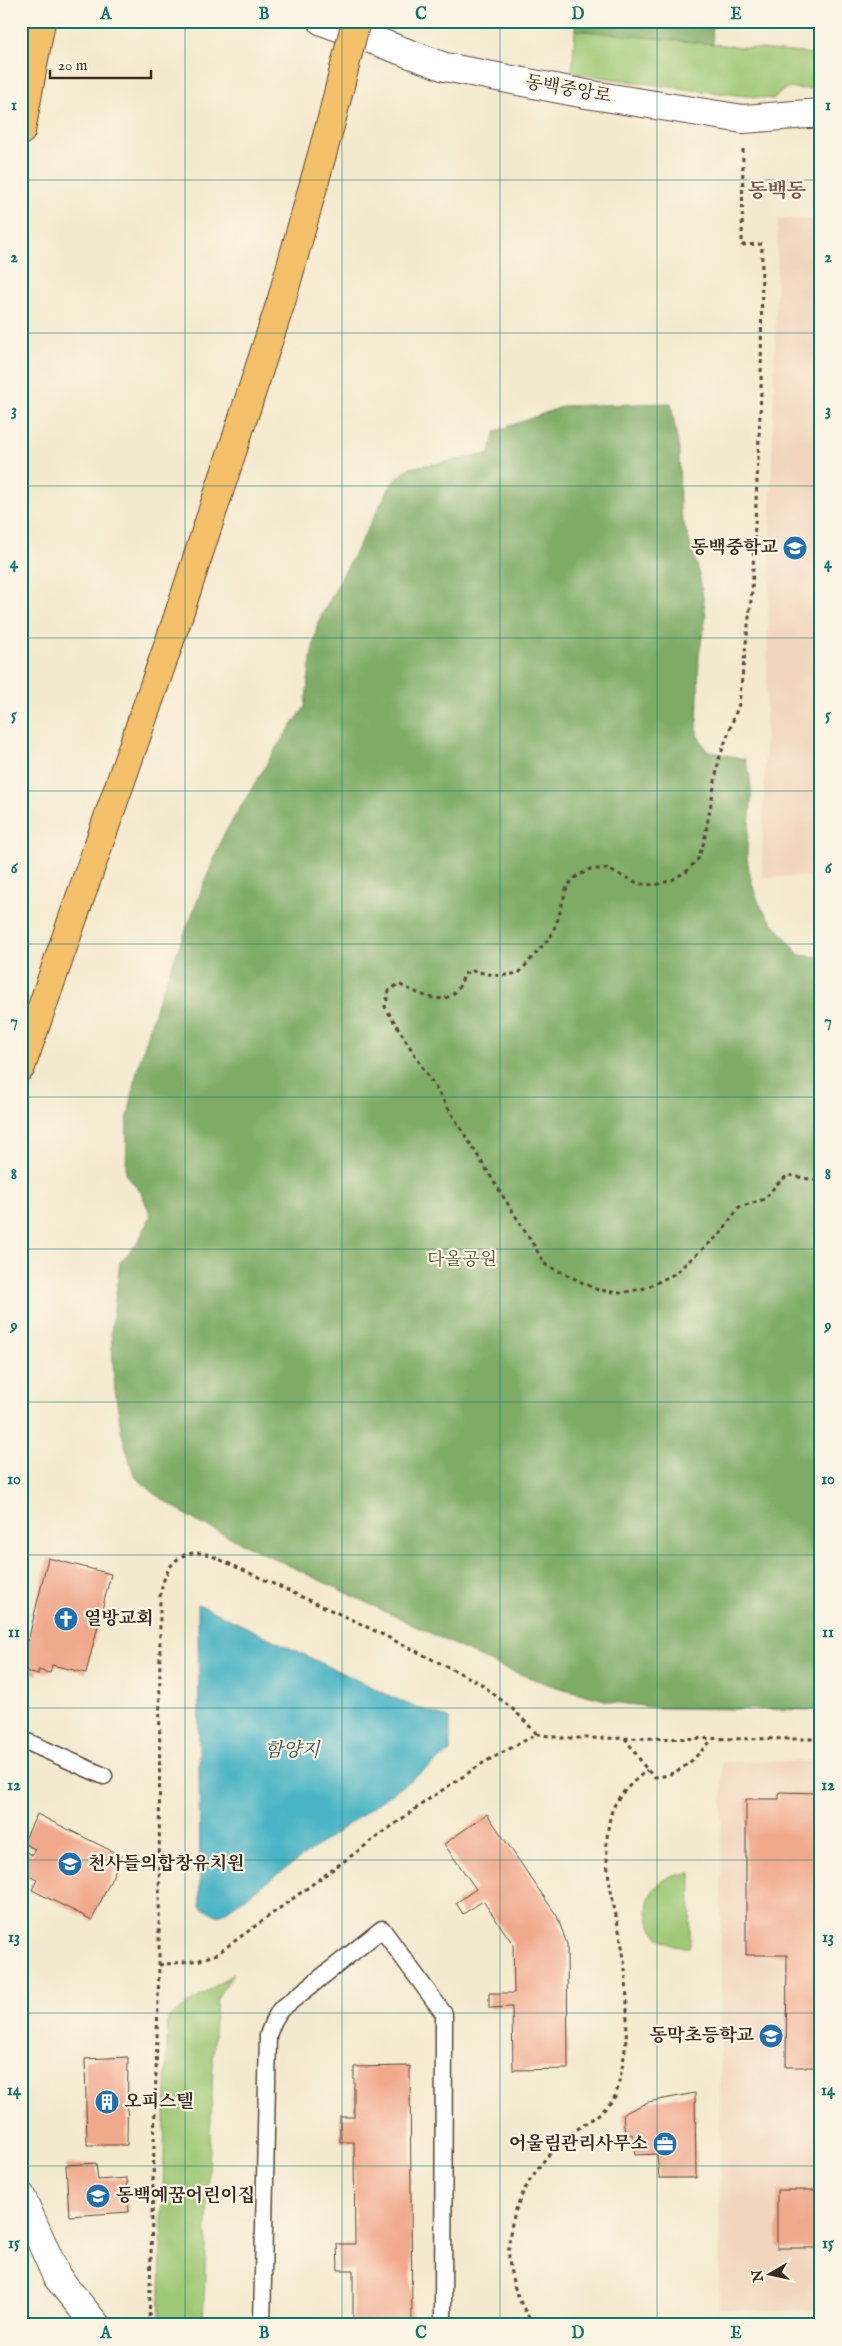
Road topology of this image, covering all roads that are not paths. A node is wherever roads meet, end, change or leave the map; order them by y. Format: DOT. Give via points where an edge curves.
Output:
graph roads {
  1 [pos="40,21"];
  2 [pos="322,21"];
  3 [pos="356,21"];
  4 [pos="821,113"];
  5 [pos="21,131"];
  6 [pos="21,1067"];
  7 [pos="21,1739"];
  8 [pos="104,1776"];
  9 [pos="21,2196"];
  10 [pos="96,2325"];
  11 [pos="262,2325"];
  12 [pos="443,2325"];
  1 -- 5 [label="highway"];
  2 -- 4 [label="street, 동백중앙로" via="445,66 586,94 743,119"];
  3 -- 6 [label="highway, bridge" via="281,302 176,623"];
  7 -- 8 [label="lane"];
  9 -- 10 [label="street" via="57,2277"];
  11 -- 12 [label="lane" via="268,2036 280,2010 382,1929 444,2014"];
}
